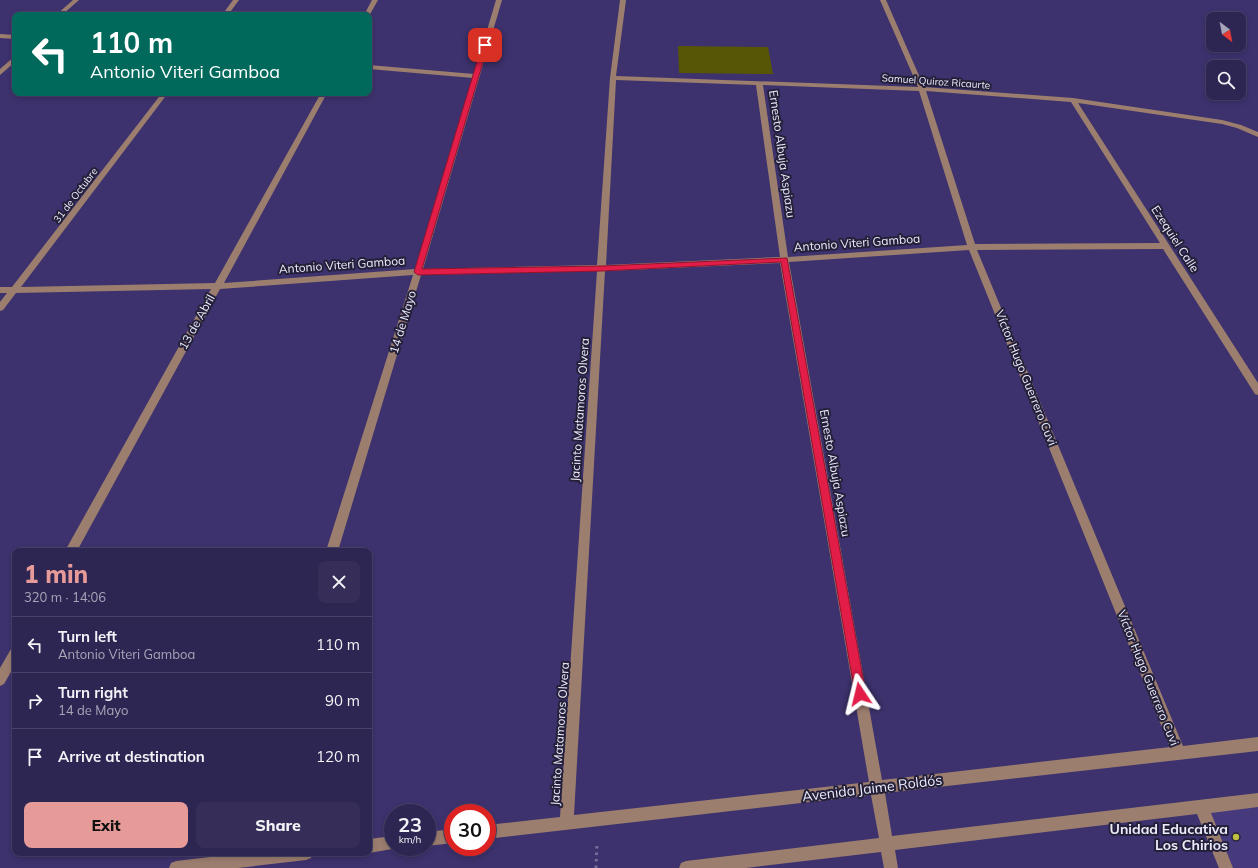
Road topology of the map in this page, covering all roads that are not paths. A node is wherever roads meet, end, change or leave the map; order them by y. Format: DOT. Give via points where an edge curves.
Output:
graph roads {
  1 [pos="76,0"];
  2 [pos="236,0"];
  3 [pos="375,0"];
  4 [pos="499,0"];
  5 [pos="623,0"];
  6 [pos="883,0"];
  7 [pos="62,12"];
  8 [pos="227,12"];
  9 [pos="369,12"];
  10 [pos="0,36"];
  11 [pos="12,37"];
  12 [pos="12,61"];
  13 [pos="372,67"];
  14 [pos="0,74"];
  15 [pos="476,76"];
  16 [pos="613,78"];
  17 [pos="759,82"];
  18 [pos="922,89"];
  19 [pos="163,96"];
  20 [pos="322,96"];
  21 [pos="1073,100"];
  22 [pos="1256,134"];
  23 [pos="972,246"];
  24 [pos="1165,246"];
  25 [pos="784,260"];
  26 [pos="602,268"];
  27 [pos="418,272"];
  28 [pos="217,286"];
  29 [pos="16,289"];
  30 [pos="0,290"];
  31 [pos="0,308"];
  32 [pos="1258,390"];
  33 [pos="73,548"];
  34 [pos="333,548"];
  35 [pos="12,658"];
  36 [pos="0,680"];
  37 [pos="1258,744"];
  38 [pos="1179,753"];
  39 [pos="877,788"];
  40 [pos="1258,800"];
  41 [pos="1201,806"];
  42 [pos="567,823"];
  43 [pos="496,831"];
  44 [pos="384,844"];
  45 [pos="886,844"];
  46 [pos="372,846"];
  47 [pos="280,856"];
  48 [pos="236,861"];
  49 [pos="176,868"];
  50 [pos="686,868"];
  51 [pos="891,868"];
  52 [pos="1226,868"];
  1 -- 7 [label="street"];
  2 -- 8 [label="street"];
  3 -- 9 [label="street"];
  4 -- 15 [label="street, 14 de Mayo"];
  5 -- 16 [label="street, Jacinto Matamoros Olvera"];
  6 -- 18 [label="street, Víctor Hugo Guerrero Cuvi"];
  10 -- 11 [label="street"];
  12 -- 14 [label="street"];
  13 -- 15 [label="street"];
  15 -- 27 [label="street, 14 de Mayo"];
  16 -- 17 [label="street, Samuel Quiroz Ricaurte"];
  16 -- 26 [label="street, Jacinto Matamoros Olvera"];
  17 -- 18 [label="street, Samuel Quiroz Ricaurte"];
  17 -- 25 [label="street, Ernesto Albuja Aspiazu"];
  18 -- 21 [label="street, Samuel Quiroz Ricaurte"];
  18 -- 23 [label="street, Víctor Hugo Guerrero Cuvi"];
  19 -- 29 [label="street, 31 de Octubre"];
  20 -- 28 [label="street, 13 de Abril"];
  21 -- 22 [label="street, Samuel Quiroz Ricaurte" via="1222,122"];
  21 -- 24 [label="street, Ezequiel Calle"];
  23 -- 24 [label="street, Antonio Viteri Gamboa"];
  23 -- 25 [label="street, Antonio Viteri Gamboa"];
  23 -- 38 [label="street, Víctor Hugo Guerrero Cuvi"];
  24 -- 32 [label="street, Ezequiel Calle"];
  25 -- 26 [label="street, Antonio Viteri Gamboa"];
  25 -- 39 [label="street, Ernesto Albuja Aspiazu"];
  26 -- 27 [label="street, Antonio Viteri Gamboa"];
  26 -- 42 [label="street, Jacinto Matamoros Olvera"];
  27 -- 28 [label="street, Antonio Viteri Gamboa"];
  27 -- 34 [label="street, 14 de Mayo"];
  28 -- 29 [label="street, Antonio Viteri Gamboa"];
  28 -- 33 [label="street, 13 de Abril"];
  29 -- 30 [label="street, Antonio Viteri Gamboa"];
  29 -- 31 [label="street, 31 de Octubre"];
  35 -- 36 [label="street"];
  37 -- 38 [label="street, Avenida Jaime Roldós"];
  38 -- 39 [label="street, Avenida Jaime Roldós"];
  39 -- 42 [label="street, Avenida Jaime Roldós"];
  39 -- 45 [label="street, Ernesto Albuja Aspiazu"];
  40 -- 41 [label="street"];
  41 -- 45 [label="street"];
  41 -- 52 [label="street"];
  42 -- 43 [label="street, Avenida Jaime Roldós"];
  44 -- 46 [label="street"];
  45 -- 50 [label="street"];
  45 -- 51 [label="street, Ernesto Albuja Aspiazu"];
  47 -- 48 [label="street"];
  48 -- 49 [label="street"];
}
